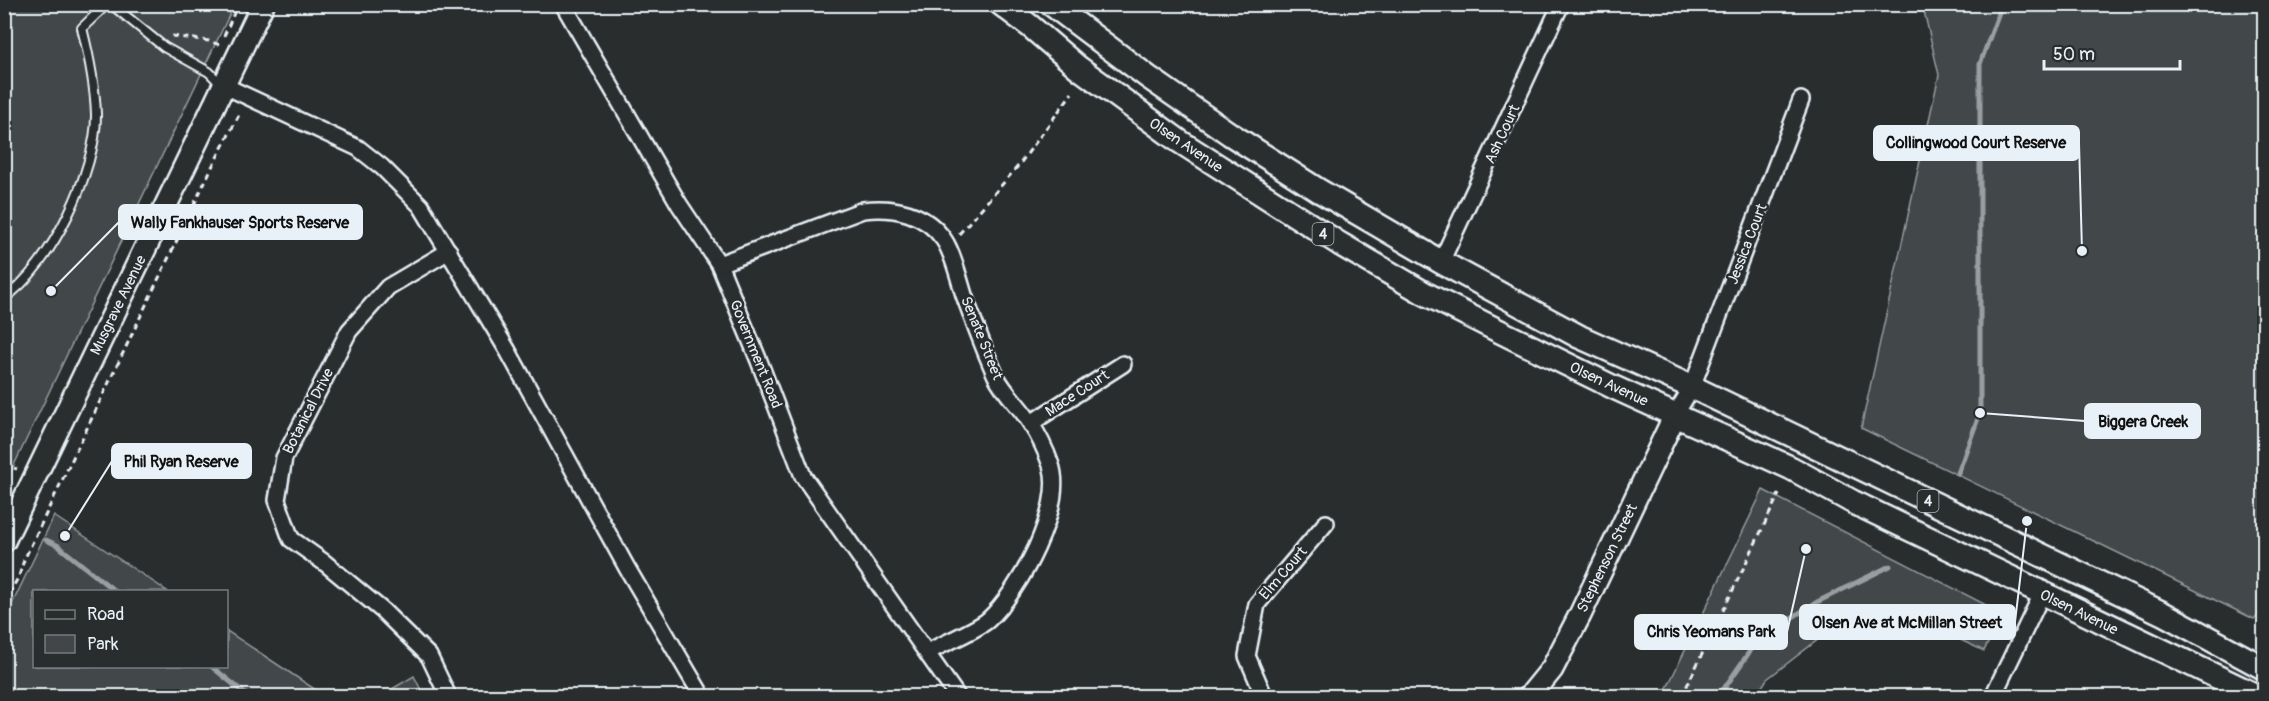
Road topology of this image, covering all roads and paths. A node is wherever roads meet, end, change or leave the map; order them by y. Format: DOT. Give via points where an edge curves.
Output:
graph roads {
  1 [pos="109,4"];
  2 [pos="263,4"];
  3 [pos="562,4"];
  4 [pos="1001,4"];
  5 [pos="1051,4"];
  6 [pos="1561,4"];
  7 [pos="169,36"];
  8 [pos="220,45"];
  9 [pos="223,85"];
  10 [pos="1072,93"];
  11 [pos="1802,100"];
  12 [pos="240,113"];
  13 [pos="945,240"];
  14 [pos="449,251"];
  15 [pos="1441,262"];
  16 [pos="719,264"];
  17 [pos="4,298"];
  18 [pos="1123,364"];
  19 [pos="1692,387"];
  20 [pos="1675,415"];
  21 [pos="1031,423"];
  22 [pos="4,465"];
  23 [pos="19,470"];
  24 [pos="1779,494"];
  25 [pos="1326,524"];
  26 [pos="4,541"];
  27 [pos="2042,594"];
  28 [pos="4,603"];
  29 [pos="928,652"];
  30 [pos="2265,668"];
  31 [pos="448,696"];
  32 [pos="702,696"];
  33 [pos="957,696"];
  34 [pos="1264,696"];
  35 [pos="1530,696"];
  36 [pos="1682,696"];
  37 [pos="1993,696"];
  38 [pos="2257,696"];
  1 -- 9 [label="lane" via="164,47 209,72"];
  1 -- 17 [label="lane" via="82,28 92,71 96,116 90,156 75,198 54,244 15,291"];
  2 -- 9 [label="main road, Musgrave Avenue"];
  3 -- 16 [label="street, Government Road" via="679,204"];
  4 -- 20 [label="main road, Olsen Avenue / 4" via="1161,128 1314,228 1486,325"];
  5 -- 15 [label="main road, Olsen Avenue / 4" via="1240,140"];
  6 -- 15 [label="street, Ash Court"];
  7 -- 8 [label="path"];
  9 -- 14 [label="street" via="358,148 421,206"];
  9 -- 26 [label="main road, Musgrave Avenue"];
  10 -- 13 [label="path" via="960,234"];
  11 -- 19 [label="street, Jessica Court"];
  12 -- 28 [label="path"];
  13 -- 16 [label="street, Senate Street" via="919,217 905,211 876,208"];
  13 -- 21 [label="street, Senate Street" via="997,378"];
  14 -- 31 [label="street, Botanical Drive" via="387,287 349,331 284,458 277,500 291,539 383,611 429,656"];
  14 -- 32 [label="street"];
  15 -- 19 [label="main road, Olsen Avenue / 4" via="1580,337"];
  16 -- 29 [label="street, Government Road" via="803,476"];
  18 -- 21 [label="street, Mace Court"];
  19 -- 20 [label="street, Jessica Court"];
  19 -- 30 [label="main road, Olsen Avenue / 4" via="2164,614"];
  20 -- 27 [label="main road, Olsen Avenue / 4" via="1791,468"];
  20 -- 35 [label="main road, Stephenson Street" via="1580,615 1552,669"];
  21 -- 29 [label="street, Senate Street" via="1052,467 1053,486 1045,529 1006,601 986,622"];
  22 -- 23 [label="path"];
  24 -- 36 [label="path"];
  25 -- 34 [label="street, Elm Court" via="1257,604 1247,656"];
  27 -- 37 [label="street"];
  27 -- 38 [label="main road, Olsen Avenue / 4"];
  29 -- 33 [label="street, Government Road"];
}
